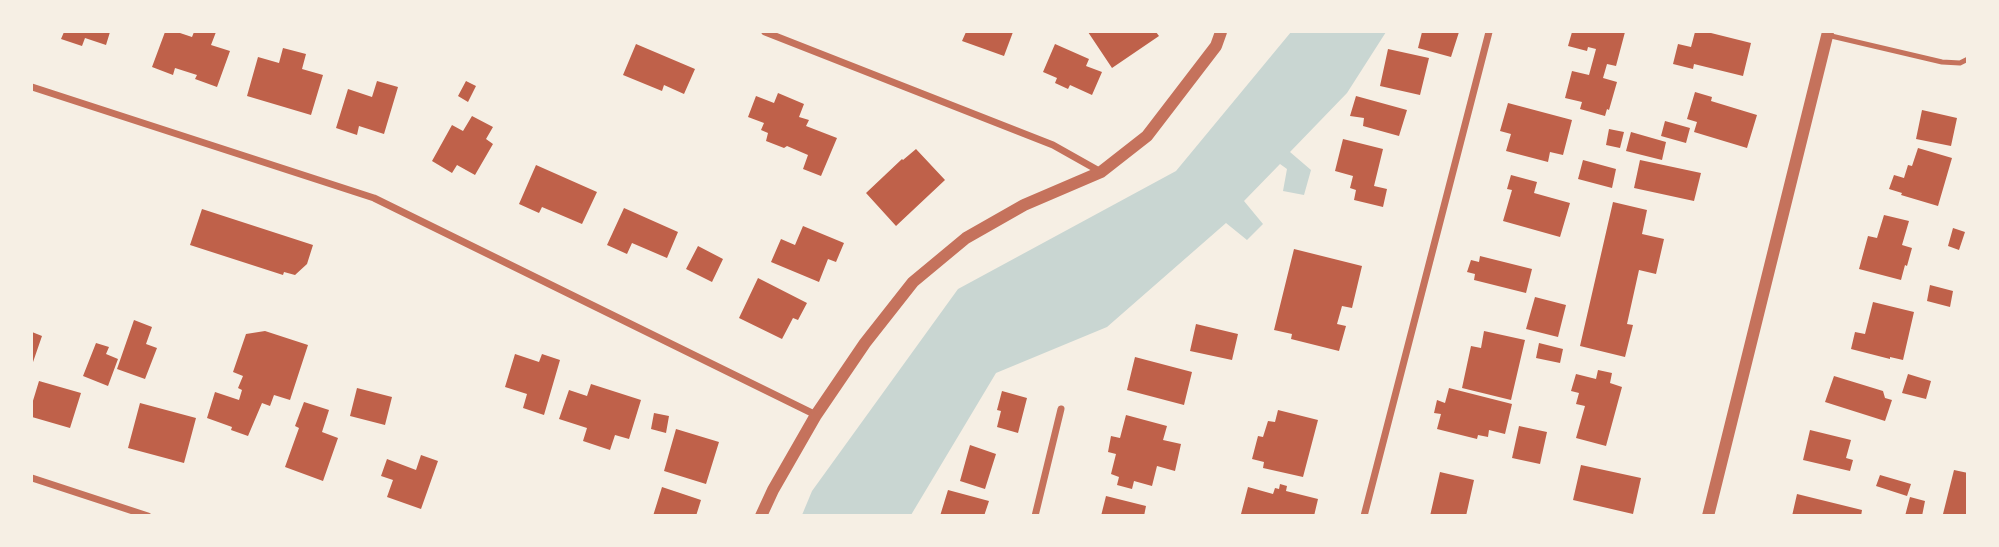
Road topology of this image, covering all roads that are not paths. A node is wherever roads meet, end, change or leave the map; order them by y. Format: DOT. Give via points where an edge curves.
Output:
graph roads {
  1 [pos="765,32"];
  2 [pos="1221,32"];
  3 [pos="1489,32"];
  4 [pos="1828,33"];
  5 [pos="1968,59"];
  6 [pos="32,87"];
  7 [pos="1101,172"];
  8 [pos="1061,409"];
  9 [pos="816,415"];
  10 [pos="32,478"];
  11 [pos="148,516"];
  12 [pos="761,516"];
  13 [pos="1035,516"];
  14 [pos="1364,516"];
  15 [pos="1708,516"];
  1 -- 7 [label="street" via="1053,145"];
  2 -- 7 [label="street" via="1216,46 1147,136"];
  3 -- 14 [label="street"];
  4 -- 5 [label="lane" via="1942,62"];
  4 -- 15 [label="street"];
  6 -- 9 [label="street" via="374,198"];
  7 -- 9 [label="street" via="1024,205 965,238 923,273 865,344"];
  8 -- 13 [label="street"];
  9 -- 12 [label="street"];
  10 -- 11 [label="street"];
}
